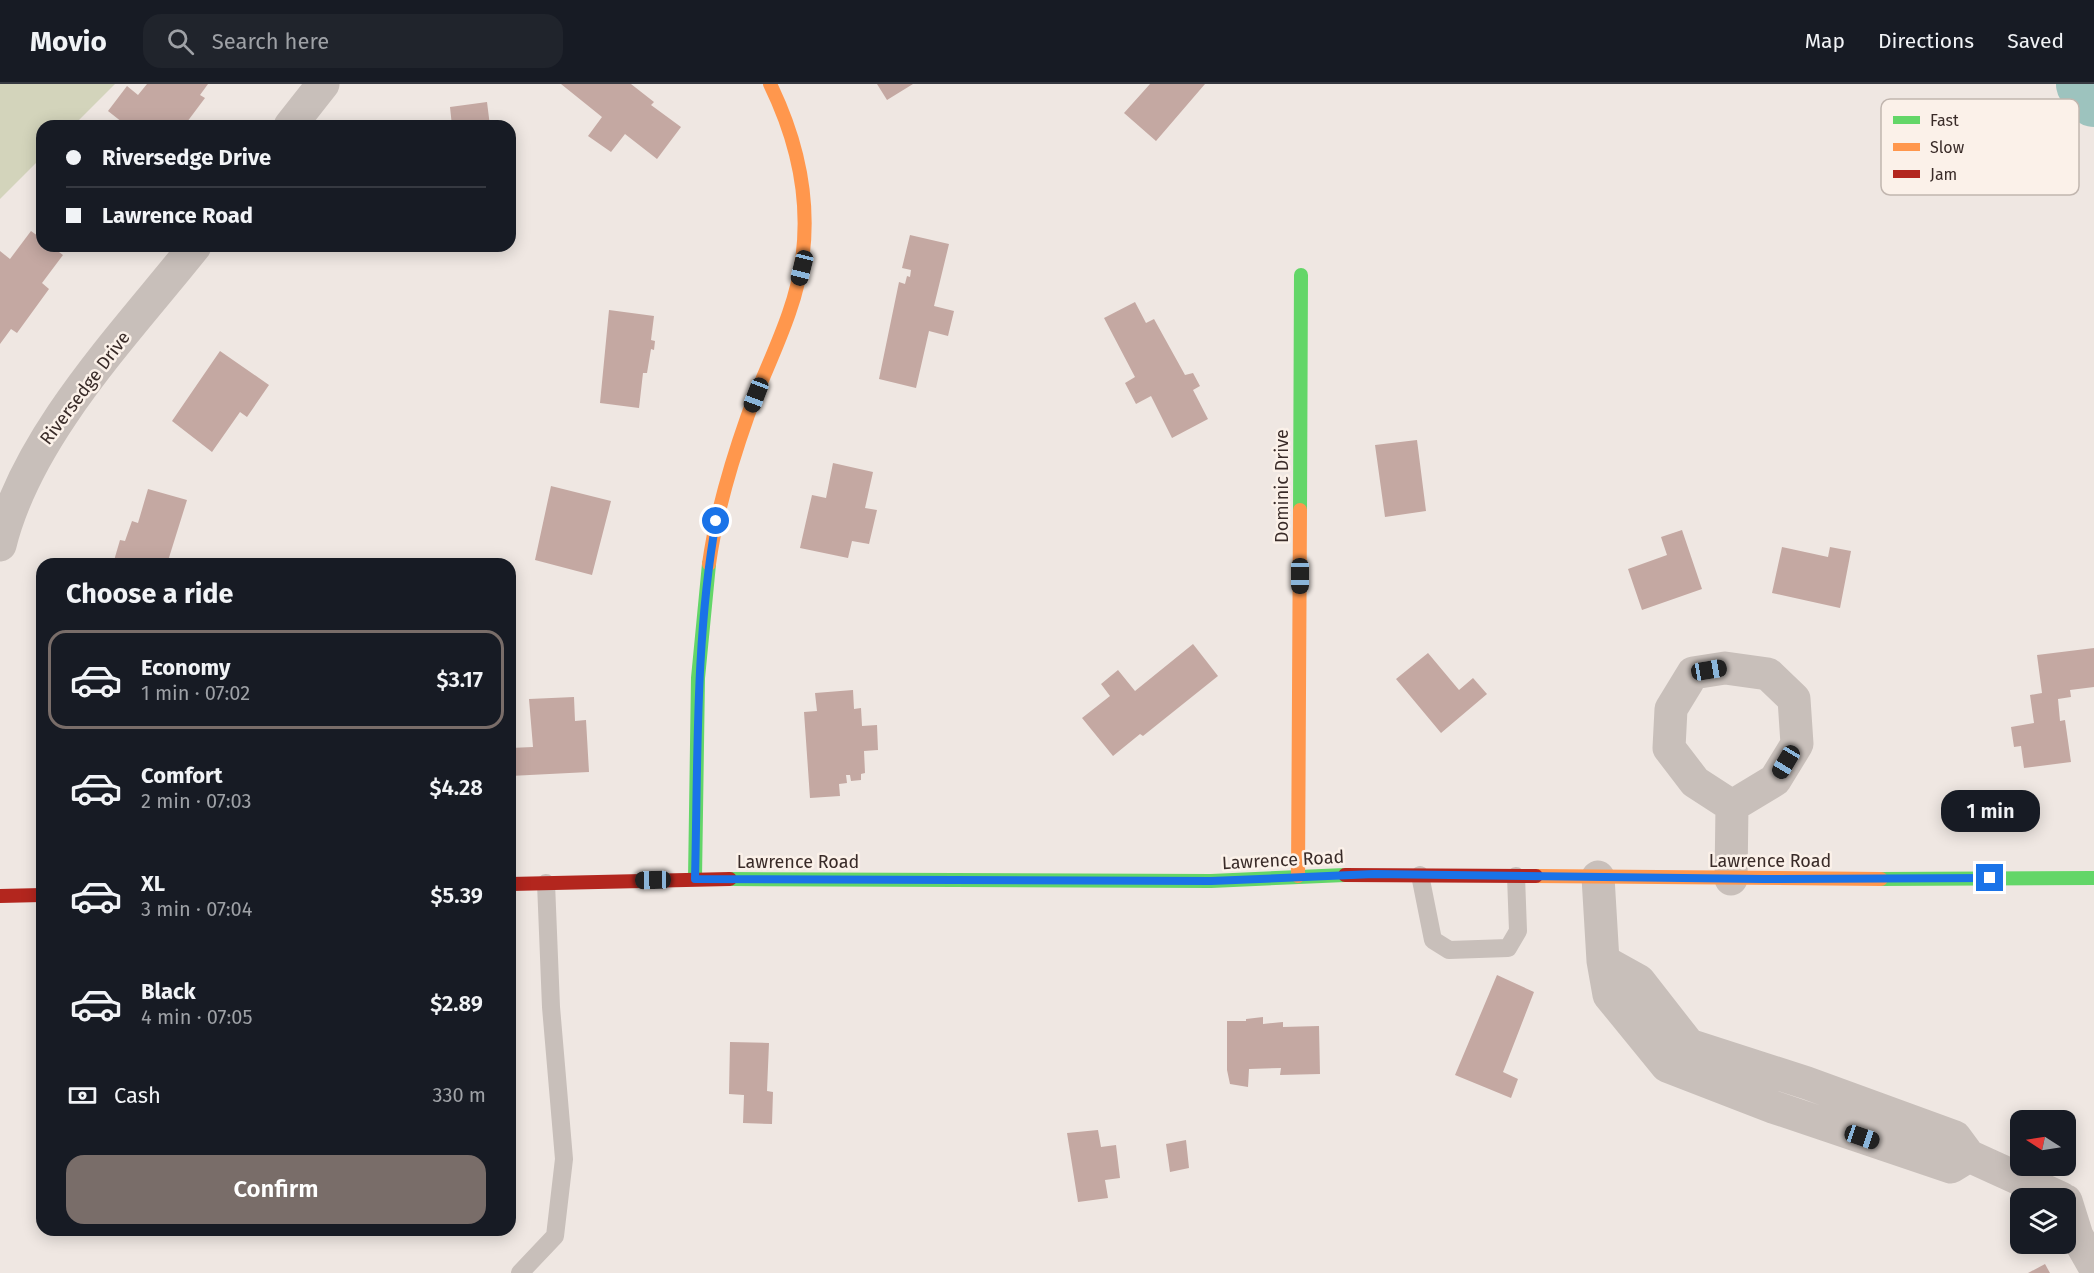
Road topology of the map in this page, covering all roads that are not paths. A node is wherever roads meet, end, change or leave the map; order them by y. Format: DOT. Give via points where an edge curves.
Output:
graph roads {
  1 [pos="323,84"];
  2 [pos="770,84"];
  3 [pos="295,120"];
  4 [pos="190,252"];
  5 [pos="1302,275"];
  6 [pos="0,545"];
  7 [pos="1732,806"];
  8 [pos="1420,875"];
  9 [pos="1298,876"];
  10 [pos="1516,876"];
  11 [pos="1598,877"];
  12 [pos="2094,878"];
  13 [pos="695,879"];
  14 [pos="1731,879"];
  15 [pos="546,883"];
  16 [pos="516,884"];
  17 [pos="0,887"];
  18 [pos="36,895"];
  19 [pos="0,896"];
  20 [pos="2039,1188"];
  21 [pos="2076,1206"];
  22 [pos="2094,1216"];
  23 [pos="2076,1233"];
  24 [pos="2094,1266"];
  25 [pos="520,1273"];
  1 -- 3 [label="street"];
  2 -- 13 [label="street" via="789,123 804,173 806,237 794,299 725,483 714,531 700,655"];
  4 -- 6 [label="street, Riversedge Drive" via="77,395 39,450 10,511"];
  5 -- 9 [label="street, Dominic Drive"];
  7 -- 7 [label="street" via="1695,782 1669,748 1671,709 1693,673 1725,668 1768,674 1794,699 1797,744 1775,780"];
  7 -- 14 [label="street"];
  8 -- 9 [label="street, Lawrence Road"];
  8 -- 10 [label="street, Lawrence Road"];
  8 -- 10 [label="lane" via="1432,940 1449,950 1508,948 1518,931"];
  9 -- 13 [label="street, Lawrence Road" via="1211,881"];
  10 -- 11 [label="street, Lawrence Road"];
  11 -- 14 [label="street, Lawrence Road"];
  11 -- 20 [label="street" via="1609,996 1667,1066 1773,1107 1951,1167 1969,1156"];
  12 -- 14 [label="street, Lawrence Road"];
  13 -- 15 [label="street, Lawrence Road"];
  15 -- 16 [label="street, Lawrence Road"];
  15 -- 25 [label="lane" via="551,1007 564,1159 555,1236"];
  17 -- 19 [label="street"];
  18 -- 19 [label="street"];
  21 -- 22 [label="street"];
  23 -- 24 [label="street"];
}
